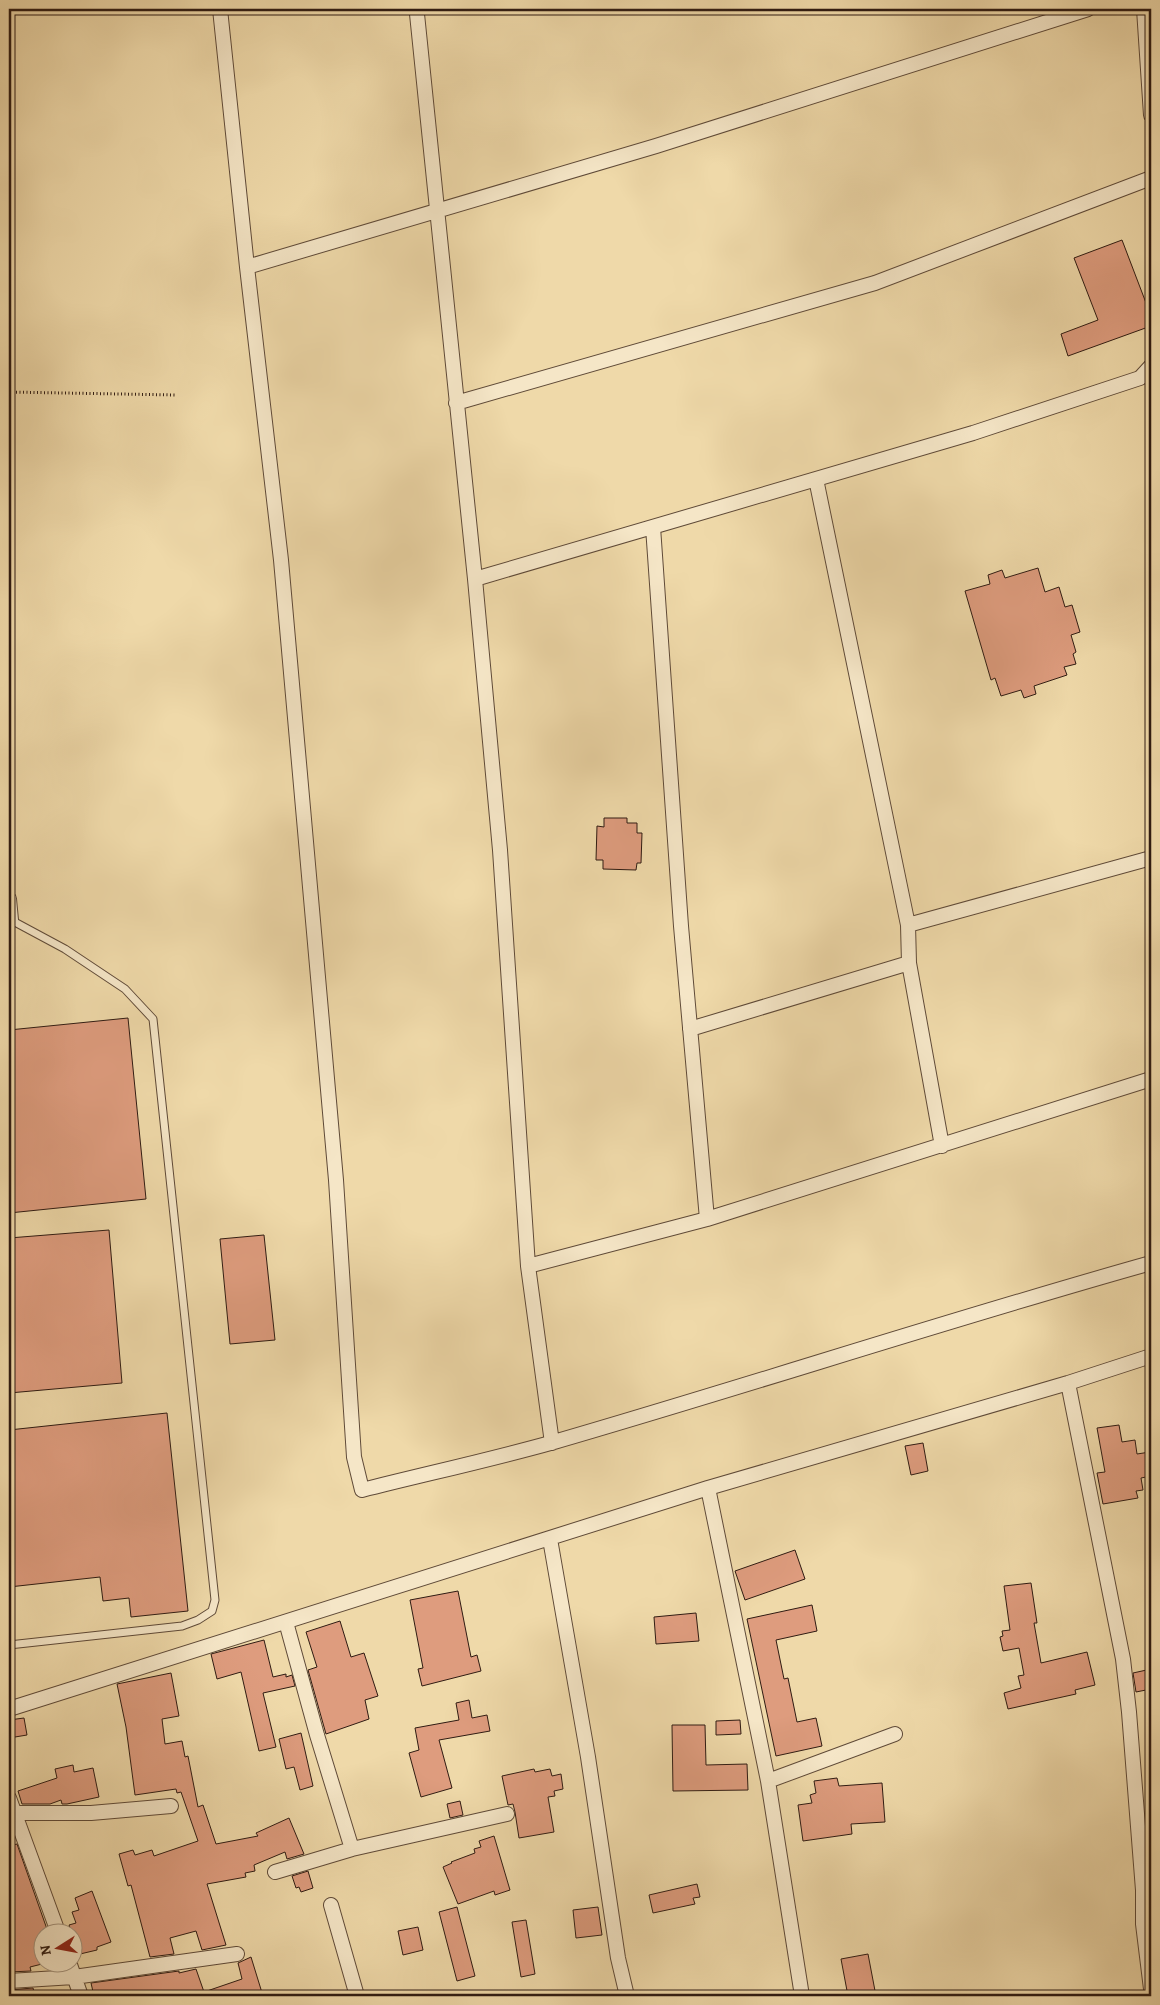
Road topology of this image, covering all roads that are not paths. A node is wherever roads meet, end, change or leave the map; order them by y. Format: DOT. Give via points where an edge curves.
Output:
graph roads {
  1 [pos="220,9"];
  2 [pos="419,9"];
  3 [pos="1088,9"];
  4 [pos="1144,9"];
  5 [pos="1151,115"];
  6 [pos="1151,178"];
  7 [pos="436,211"];
  8 [pos="247,266"];
  9 [pos="1151,366"];
  10 [pos="456,403"];
  11 [pos="816,479"];
  12 [pos="652,527"];
  13 [pos="475,579"];
  14 [pos="1151,858"];
  15 [pos="9,899"];
  16 [pos="10,924"];
  17 [pos="908,925"];
  18 [pos="909,963"];
  19 [pos="690,1030"];
  20 [pos="1151,1078"];
  21 [pos="942,1146"];
  22 [pos="707,1219"];
  23 [pos="1151,1263"];
  24 [pos="528,1266"];
  25 [pos="1151,1356"];
  26 [pos="1068,1383"];
  27 [pos="552,1443"];
  28 [pos="708,1488"];
  29 [pos="550,1539"];
  30 [pos="286,1622"];
  31 [pos="9,1645"];
  32 [pos="9,1709"];
  33 [pos="895,1734"];
  34 [pos="768,1782"];
  35 [pos="9,1798"];
  36 [pos="171,1806"];
  37 [pos="12,1813"];
  38 [pos="507,1814"];
  39 [pos="352,1849"];
  40 [pos="275,1872"];
  41 [pos="331,1905"];
  42 [pos="54,1922"];
  43 [pos="236,1954"];
  44 [pos="72,1972"];
  45 [pos="74,1977"];
  46 [pos="9,1981"];
  47 [pos="1151,1989"];
  48 [pos="81,1996"];
  49 [pos="357,1996"];
  50 [pos="627,1996"];
  51 [pos="802,1996"];
  1 -- 8 [label="street"];
  2 -- 7 [label="street"];
  3 -- 7 [label="street" via="656,146"];
  4 -- 5 [label="street"];
  6 -- 10 [label="street" via="875,283"];
  7 -- 8 [label="street"];
  7 -- 10 [label="street"];
  8 -- 27 [label="street" via="281,560 336,1180 354,1457 362,1490"];
  9 -- 11 [label="street" via="1140,378 973,433"];
  10 -- 13 [label="street"];
  11 -- 12 [label="street"];
  11 -- 17 [label="street"];
  12 -- 13 [label="street"];
  12 -- 19 [label="street"];
  13 -- 24 [label="street" via="500,850"];
  14 -- 17 [label="street"];
  15 -- 16 [label="street"];
  16 -- 31 [label="lane" via="64,949 126,989 153,1019 215,1600 212,1611 182,1626"];
  17 -- 18 [label="street"];
  18 -- 19 [label="street"];
  18 -- 21 [label="street"];
  19 -- 22 [label="street"];
  20 -- 21 [label="street"];
  21 -- 22 [label="street"];
  22 -- 24 [label="street"];
  23 -- 27 [label="street"];
  24 -- 27 [label="street"];
  25 -- 26 [label="street"];
  26 -- 28 [label="street"];
  26 -- 47 [label="street" via="1123,1658"];
  28 -- 29 [label="street"];
  28 -- 34 [label="street"];
  29 -- 30 [label="street"];
  29 -- 50 [label="street" via="588,1757 618,1958"];
  30 -- 32 [label="street"];
  30 -- 39 [label="street"];
  33 -- 34 [label="street"];
  34 -- 51 [label="street"];
  35 -- 37 [label="street"];
  36 -- 37 [label="street" via="91,1813"];
  37 -- 42 [label="street"];
  38 -- 39 [label="street"];
  39 -- 40 [label="street"];
  41 -- 49 [label="street"];
  43 -- 45 [label="street"];
  44 -- 45 [label="street"];
  45 -- 46 [label="street"];
  45 -- 48 [label="street"];
}
